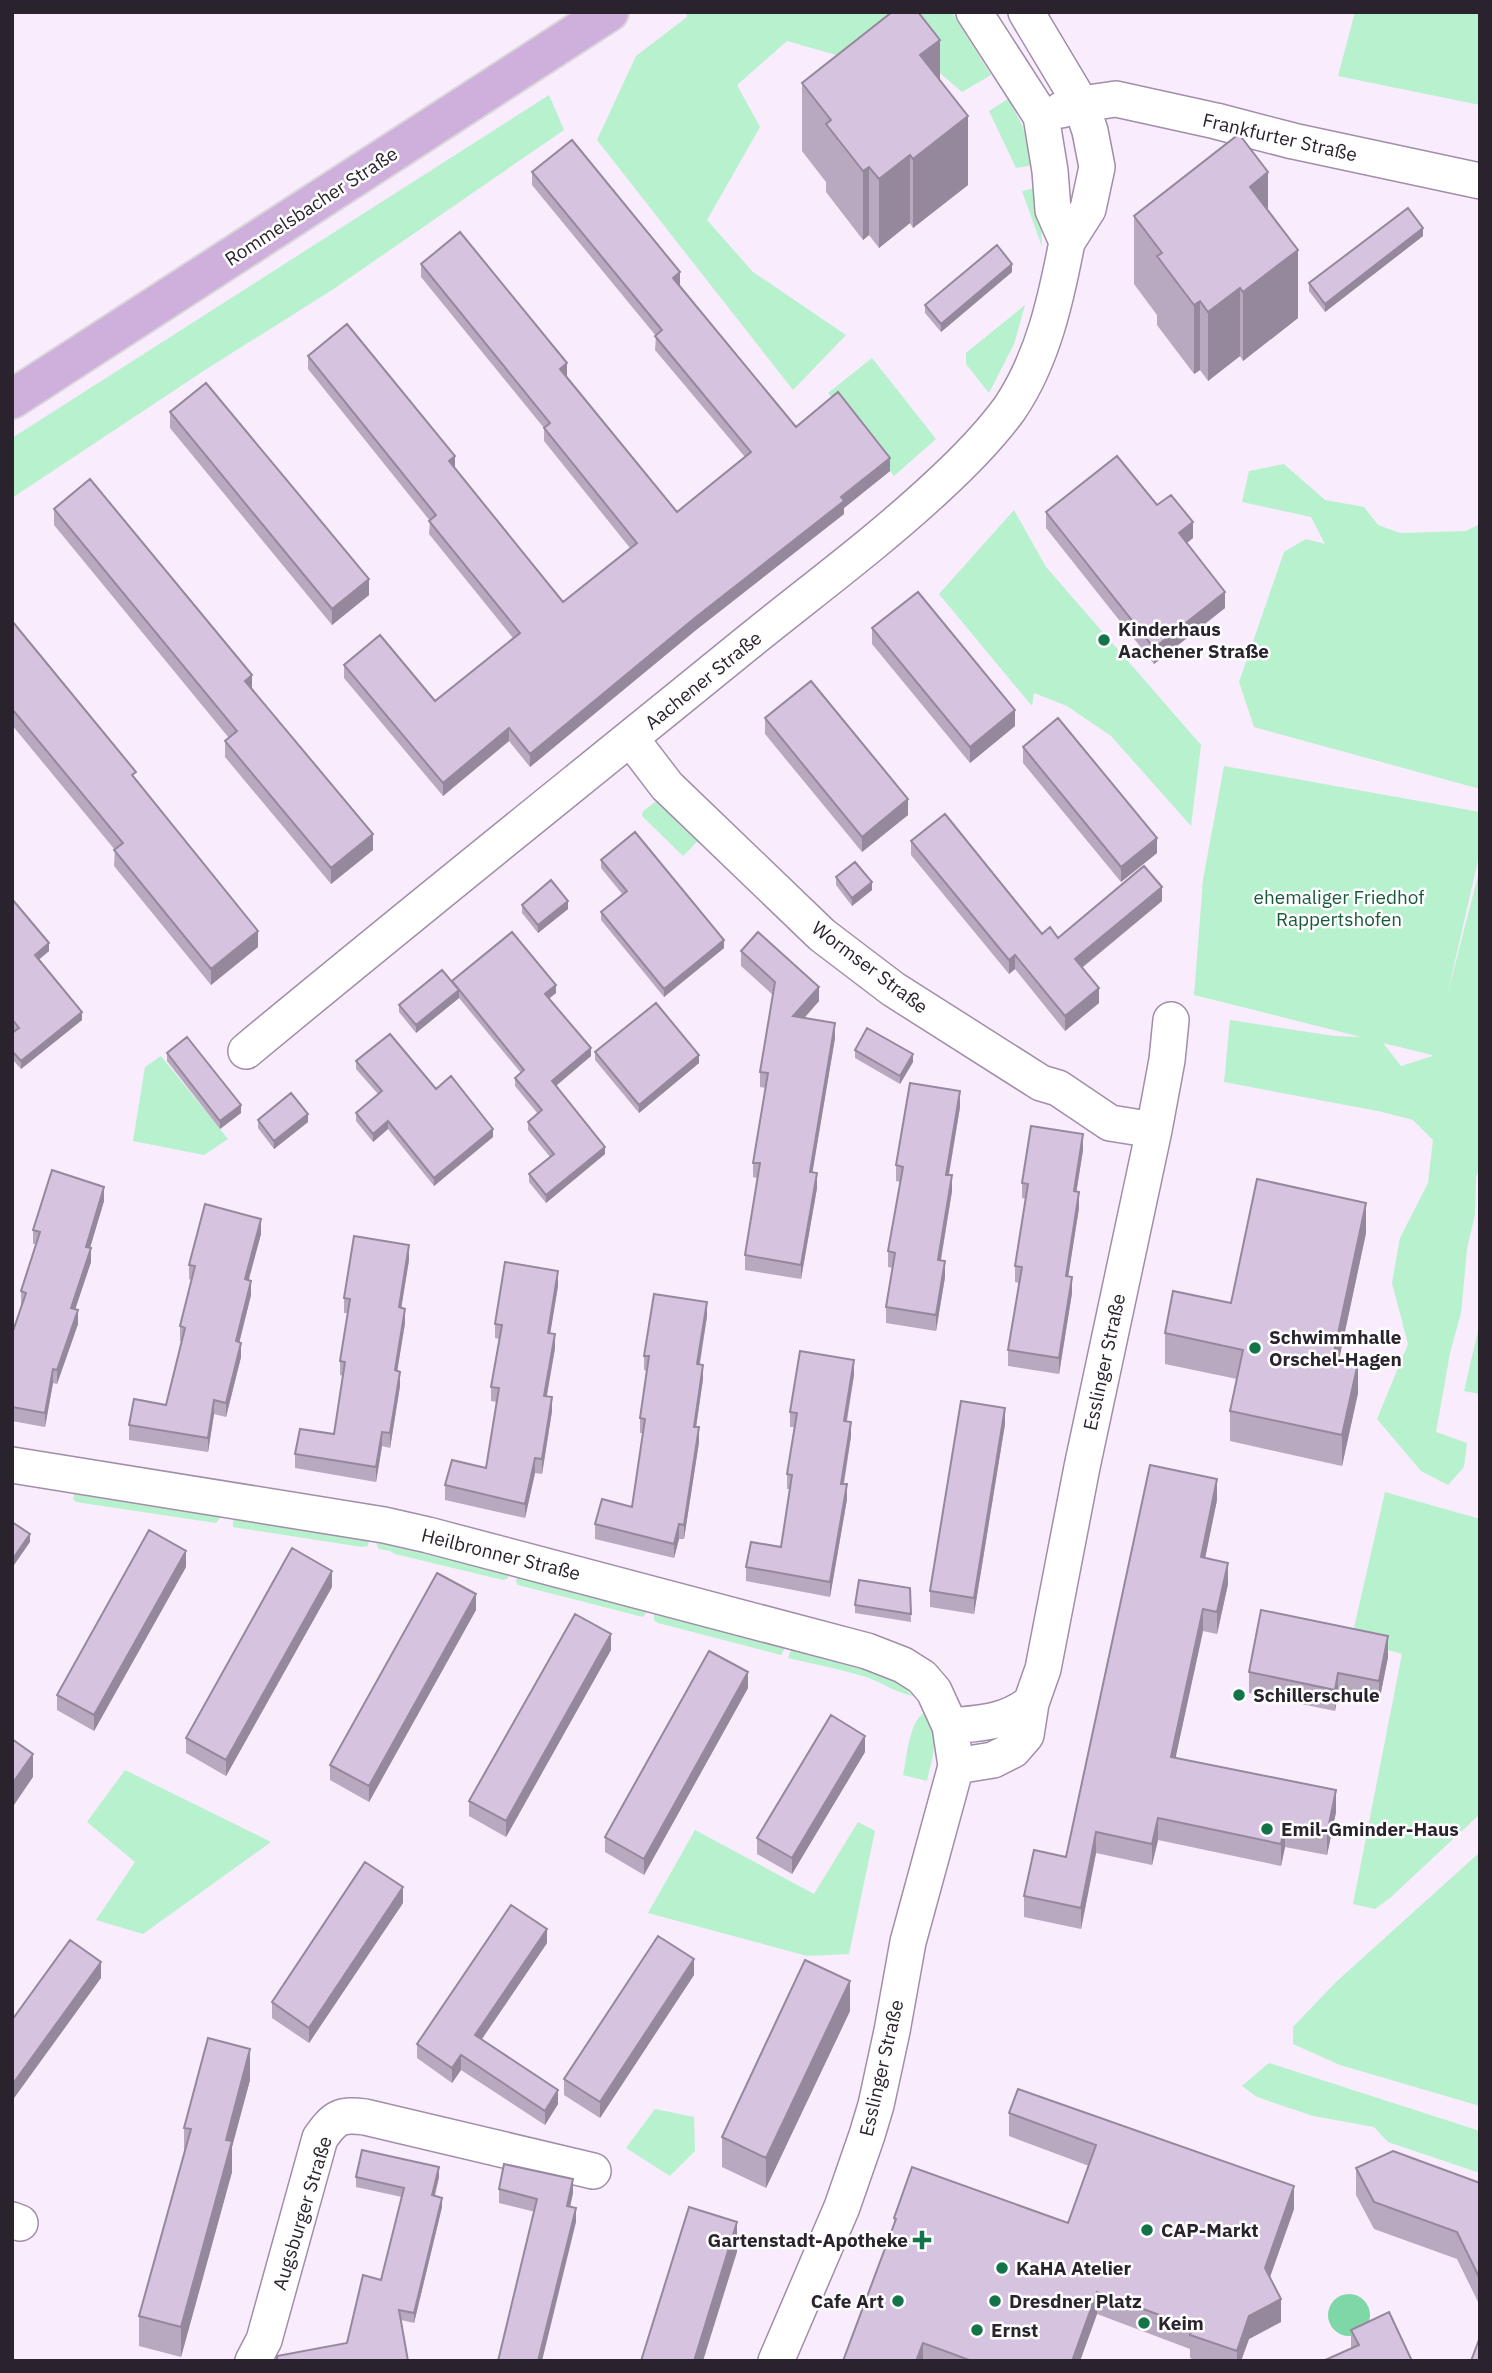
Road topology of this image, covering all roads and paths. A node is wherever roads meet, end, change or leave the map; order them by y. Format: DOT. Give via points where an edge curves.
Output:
graph roads {
  1 [pos="609,12"];
  2 [pos="974,12"];
  3 [pos="1026,12"];
  4 [pos="1081,104"];
  5 [pos="1041,116"];
  6 [pos="1480,181"];
  7 [pos="1067,242"];
  8 [pos="12,399"];
  9 [pos="631,739"];
  10 [pos="1171,1020"];
  11 [pos="246,1051"];
  12 [pos="1154,1130"];
  13 [pos="12,1465"];
  14 [pos="1031,1703"];
  15 [pos="950,1726"];
  16 [pos="956,1766"];
  17 [pos="593,2171"];
  18 [pos="253,2361"];
  19 [pos="776,2361"];
  1 -- 8 [label="main road, Rommelsbacher Straße"];
  2 -- 5 [label="street"];
  3 -- 4 [label="street"];
  4 -- 5 [label="street, Frankfurter Straße"];
  4 -- 6 [label="street, Frankfurter Straße" via="1116,99"];
  4 -- 7 [label="street, Aachener Straße" via="1097,167 1088,209"];
  5 -- 7 [label="street" via="1054,210"];
  7 -- 9 [label="street, Aachener Straße" via="1037,358 1012,405 969,457 904,518"];
  9 -- 11 [label="street, Aachener Straße"];
  9 -- 12 [label="street, Wormser Straße" via="667,786 842,952 1041,1083 1058,1088 1110,1122"];
  10 -- 12 [label="street, Esslinger Straße"];
  12 -- 14 [label="street, Esslinger Straße" via="1043,1669"];
  13 -- 15 [label="street, Heilbronner Straße" via="384,1525 867,1651 922,1677"];
  14 -- 15 [label="street" via="1014,1715"];
  14 -- 16 [label="street, Esslinger Straße" via="1026,1735 1013,1750 993,1760"];
  15 -- 16 [label="street, Esslinger Straße"];
  16 -- 19 [label="street, Esslinger Straße" via="908,1942 867,2135 842,2207"];
  17 -- 18 [label="street, Augsburger Straße" via="344,2115 329,2124 320,2138 264,2340"];
}
